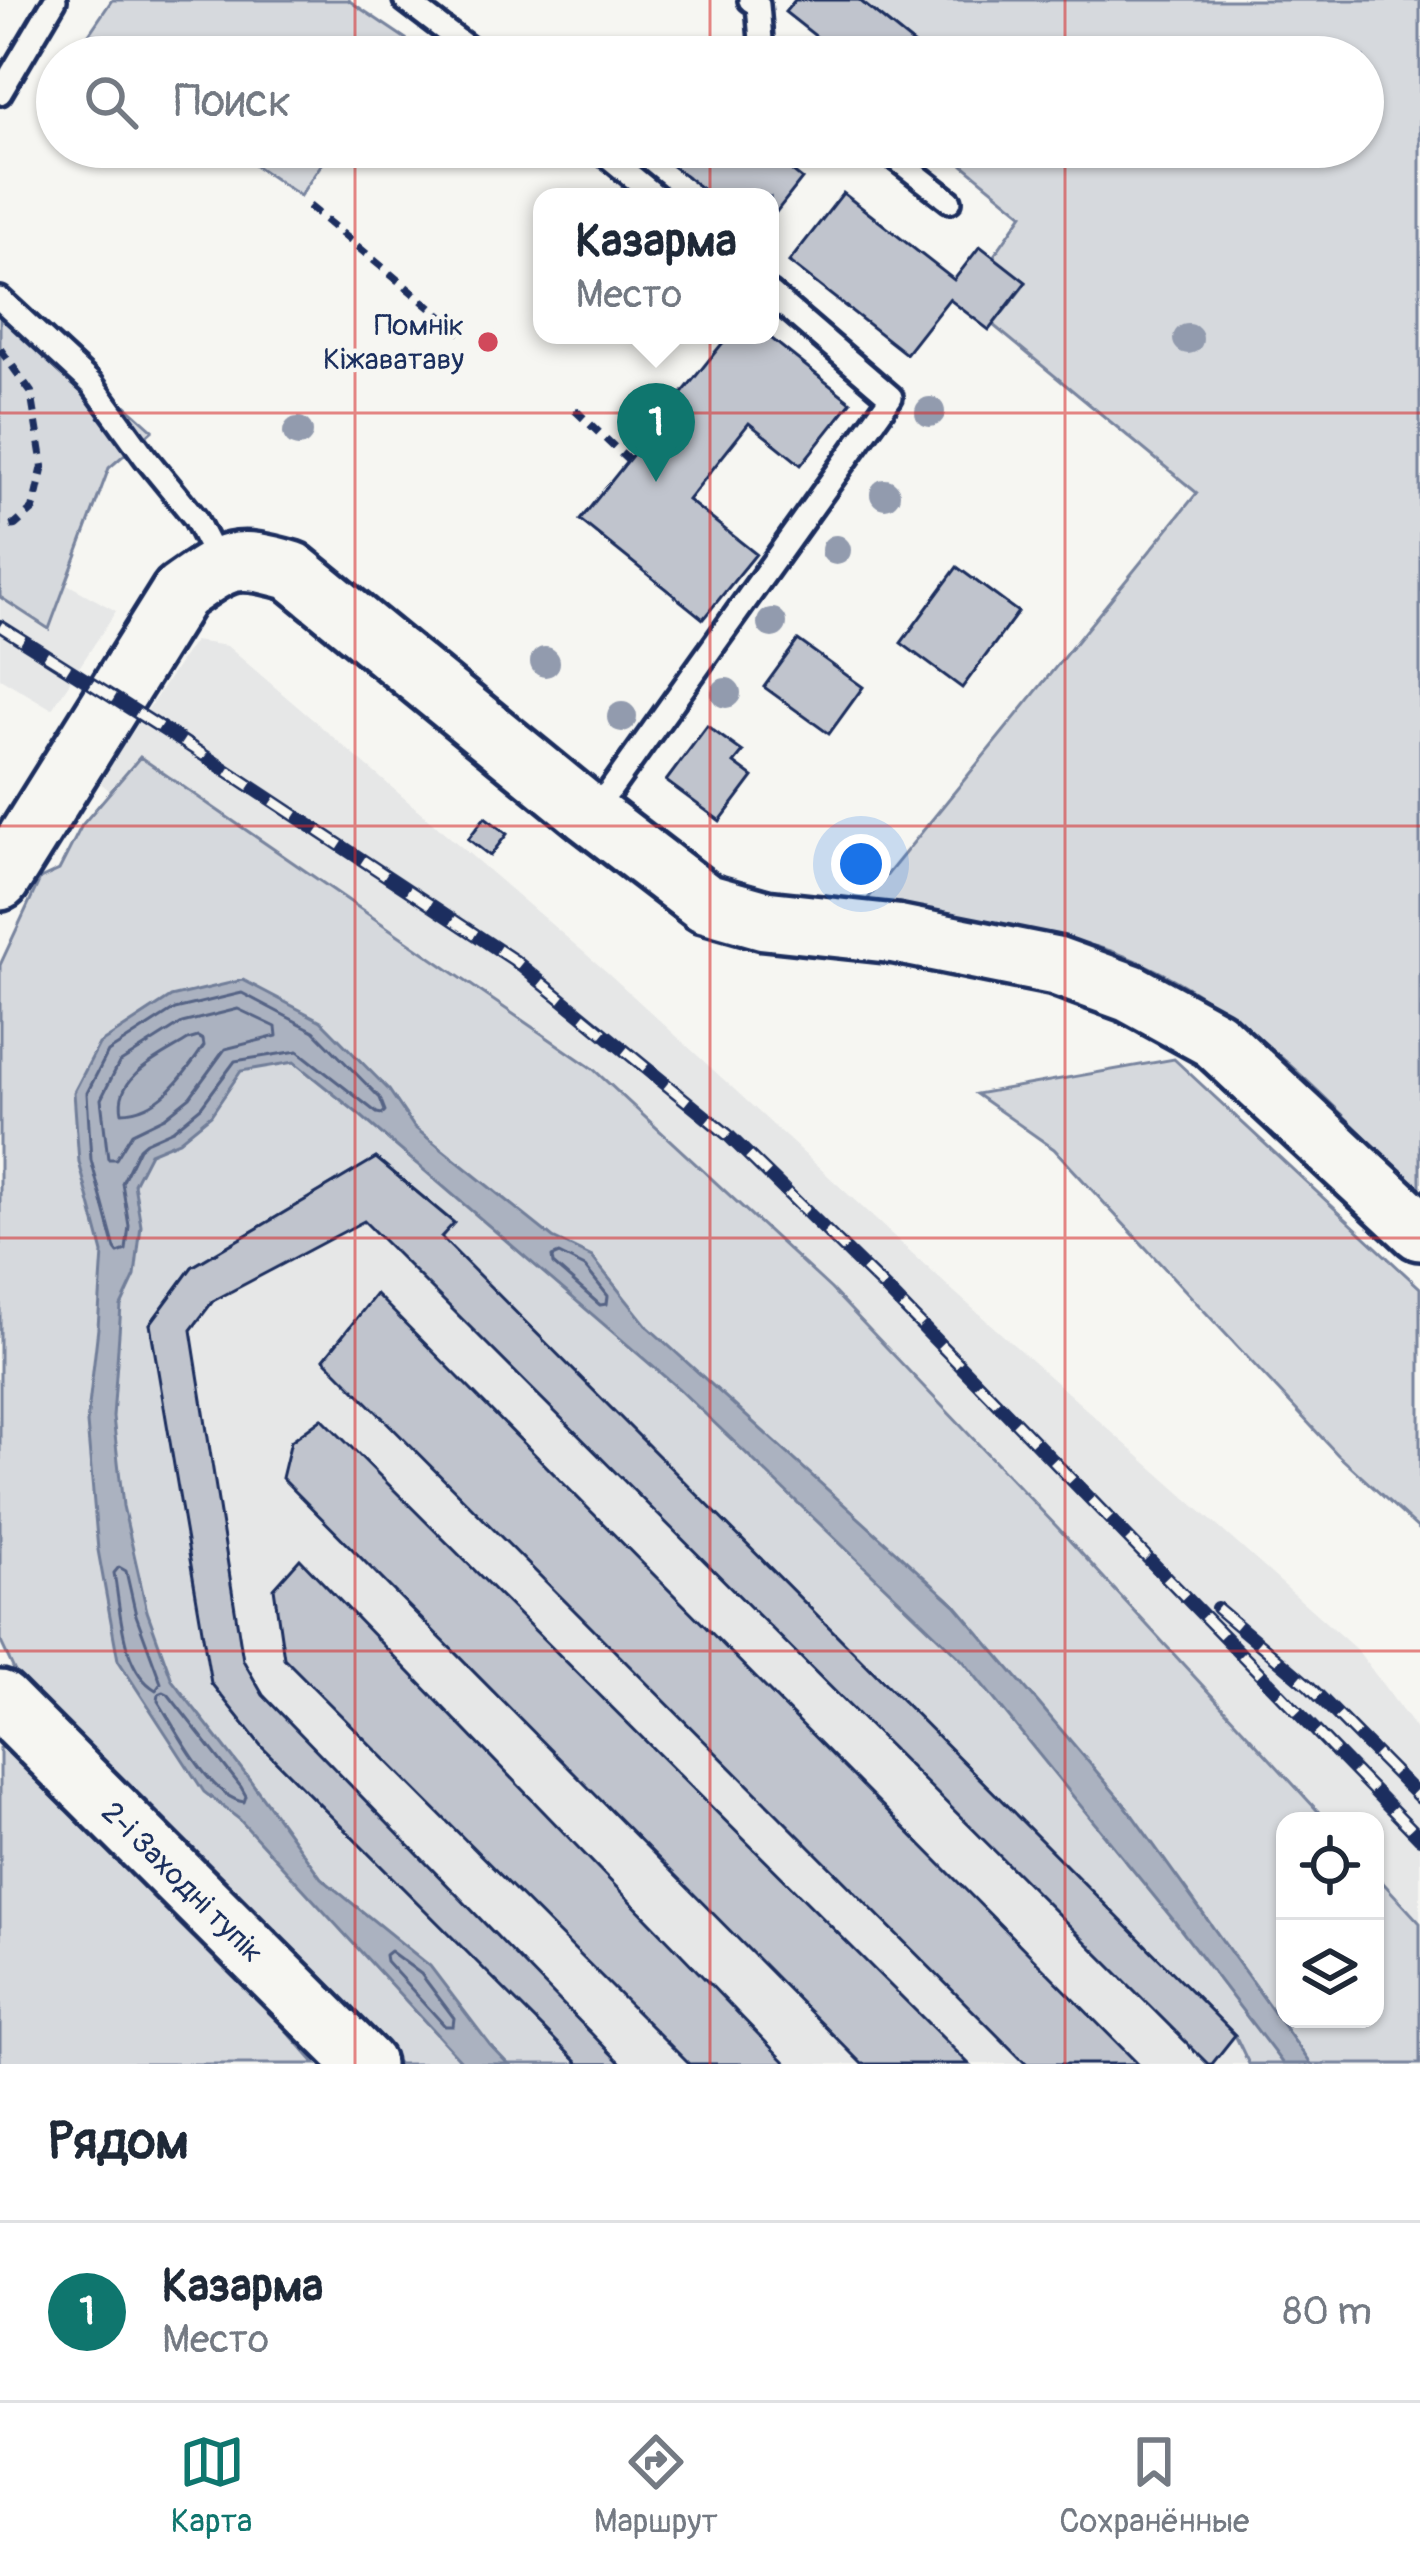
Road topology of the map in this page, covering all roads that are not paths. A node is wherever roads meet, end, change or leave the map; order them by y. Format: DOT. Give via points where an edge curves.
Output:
graph roads {
  1 [pos="55,0"];
  2 [pos="405,0"];
  3 [pos="750,0"];
  4 [pos="452,36"];
  5 [pos="760,36"];
  6 [pos="0,93"];
  7 [pos="622,168"];
  8 [pos="908,168"];
  9 [pos="646,188"];
  10 [pos="950,201"];
  11 [pos="0,299"];
  12 [pos="779,301"];
  13 [pos="220,565"];
  14 [pos="589,814"];
  15 [pos="0,881"];
  16 [pos="1420,1231"];
  17 [pos="0,1700"];
  18 [pos="365,2064"];
  1 -- 6 [label="lane"];
  2 -- 4 [label="lane"];
  3 -- 5 [label="lane" via="758,5"];
  7 -- 9 [label="lane"];
  8 -- 10 [label="lane"];
  11 -- 13 [label="lane" via="92,384 195,518"];
  12 -- 14 [label="lane" via="890,397"];
  13 -- 14 [label="main road" via="254,560 292,572"];
  13 -- 15 [label="main road" via="181,593"];
  14 -- 16 [label="main road" via="705,902 766,920 896,934 1056,966 1130,993 1214,1039"];
  17 -- 18 [label="main road, 2-і Заходні тупік"];
}
